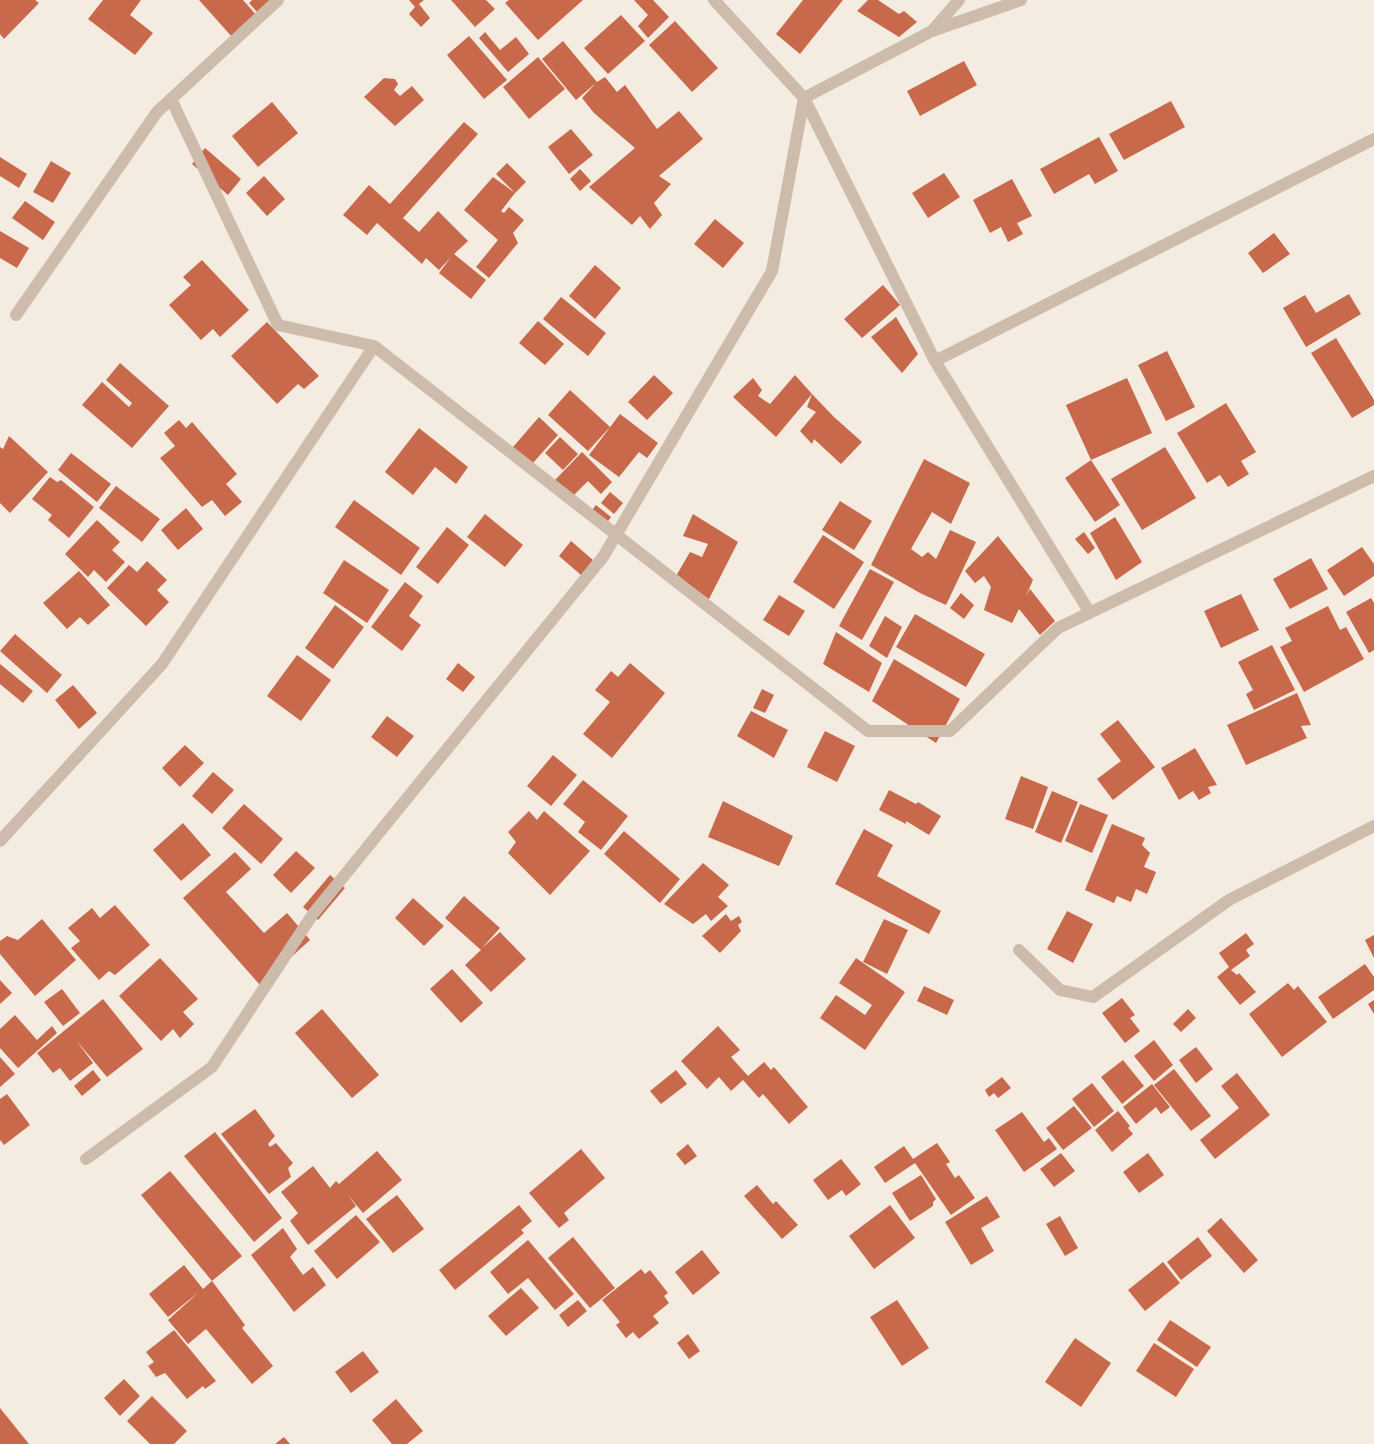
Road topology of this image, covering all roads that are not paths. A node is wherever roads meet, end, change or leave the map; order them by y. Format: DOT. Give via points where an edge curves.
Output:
graph roads {
  1 [pos="278,0"];
  2 [pos="714,0"];
  3 [pos="959,0"];
  4 [pos="1022,0"];
  5 [pos="932,31"];
  6 [pos="804,98"];
  7 [pos="171,99"];
  8 [pos="1374,139"];
  9 [pos="16,315"];
  10 [pos="374,346"];
  11 [pos="936,361"];
  12 [pos="1374,476"];
  13 [pos="616,535"];
  14 [pos="1090,613"];
  15 [pos="1374,826"];
  16 [pos="0,841"];
  17 [pos="1018,950"];
  18 [pos="86,1159"];
  1 -- 7 [label="street"];
  2 -- 6 [label="street"];
  3 -- 5 [label="street"];
  4 -- 5 [label="street"];
  5 -- 6 [label="street"];
  6 -- 11 [label="street"];
  6 -- 13 [label="street" via="772,271"];
  7 -- 9 [label="street" via="157,112"];
  7 -- 10 [label="street" via="278,325"];
  8 -- 11 [label="street"];
  10 -- 13 [label="street"];
  10 -- 16 [label="street" via="162,664"];
  11 -- 14 [label="street"];
  12 -- 14 [label="street"];
  13 -- 14 [label="street" via="868,730 950,731 1058,628"];
  13 -- 18 [label="street" via="603,557 313,914 212,1067"];
  15 -- 17 [label="street" via="1229,900 1093,996 1060,990"];
}
